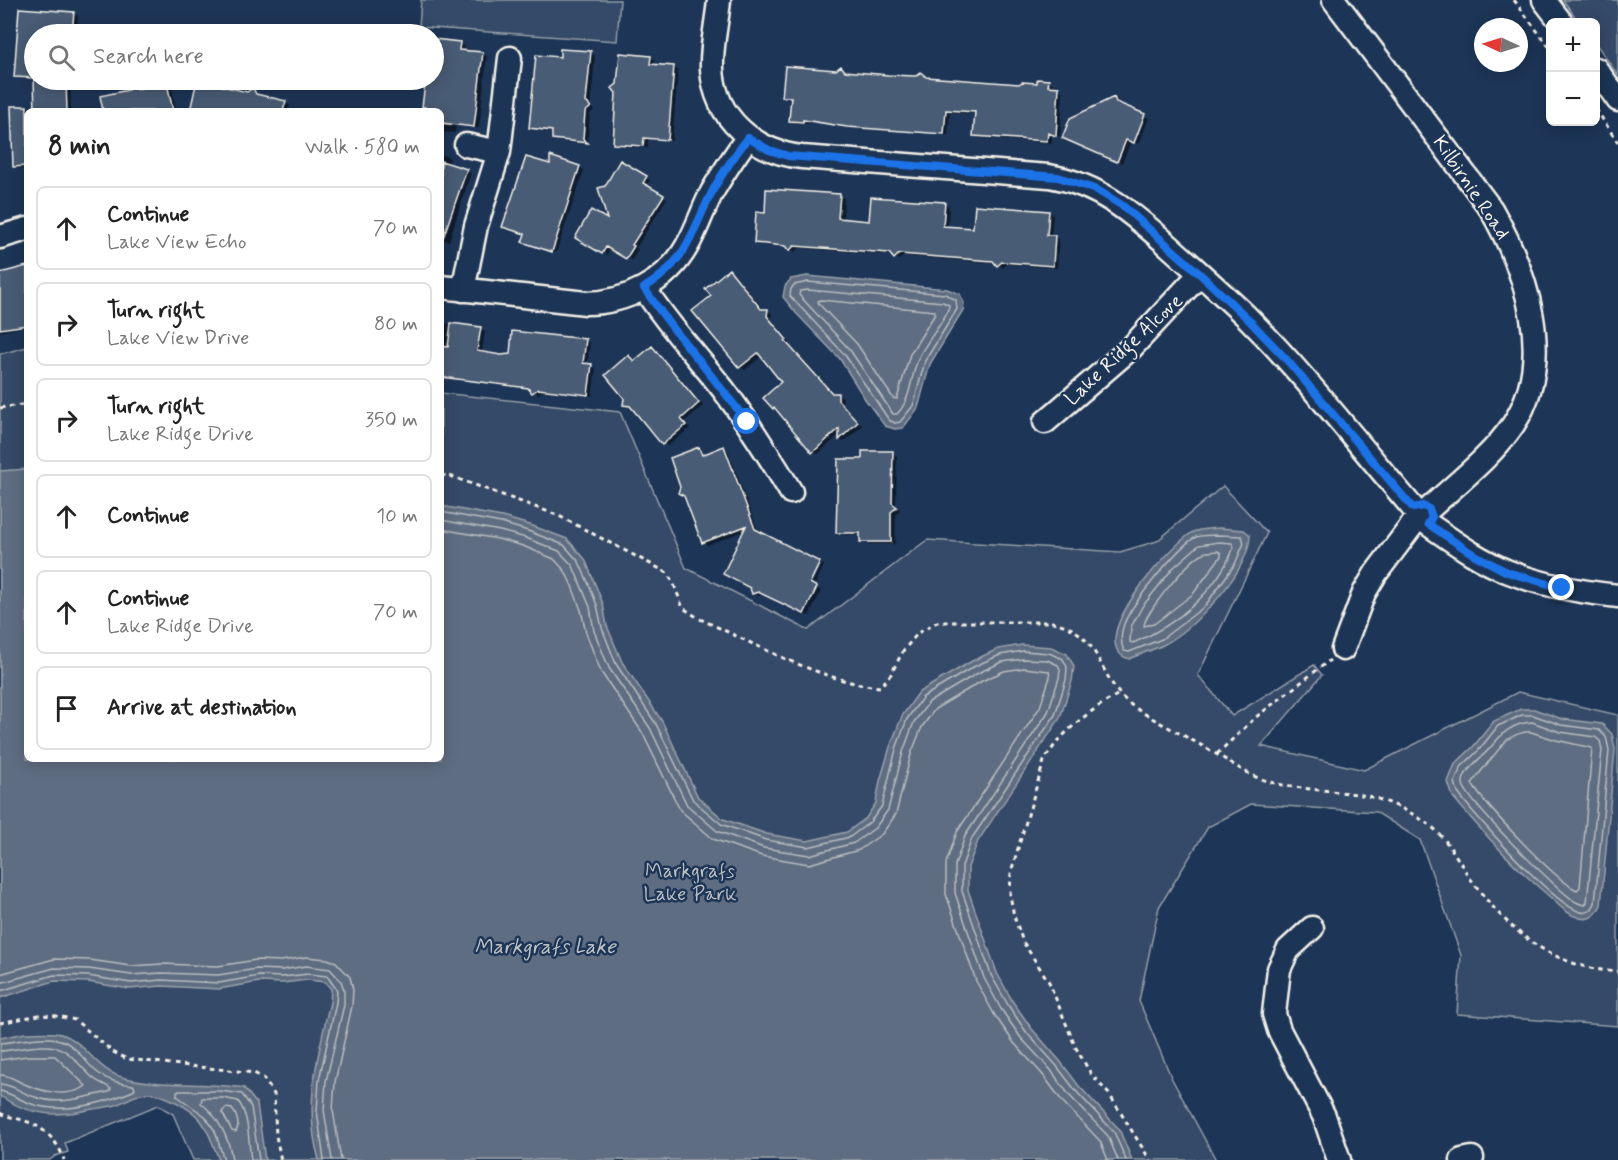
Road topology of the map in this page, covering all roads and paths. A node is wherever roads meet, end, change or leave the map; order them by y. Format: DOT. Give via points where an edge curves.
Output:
graph roads {
  1 [pos="719,0"];
  2 [pos="1334,0"];
  3 [pos="1514,0"];
  4 [pos="1544,0"];
  5 [pos="1558,18"];
  6 [pos="1546,42"];
  7 [pos="510,58"];
  8 [pos="1598,72"];
  9 [pos="1618,100"];
  10 [pos="1600,115"];
  11 [pos="748,138"];
  12 [pos="1618,143"];
  13 [pos="466,145"];
  14 [pos="499,152"];
  15 [pos="24,230"];
  16 [pos="0,237"];
  17 [pos="1200,274"];
  18 [pos="452,288"];
  19 [pos="644,288"];
  20 [pos="24,404"];
  21 [pos="0,408"];
  22 [pos="1045,422"];
  23 [pos="444,476"];
  24 [pos="791,492"];
  25 [pos="1421,517"];
  26 [pos="1618,596"];
  27 [pos="1343,649"];
  28 [pos="1117,694"];
  29 [pos="1216,754"];
  30 [pos="1312,928"];
  31 [pos="1618,972"];
  32 [pos="0,1023"];
  33 [pos="0,1113"];
  34 [pos="64,1160"];
  35 [pos="281,1160"];
  36 [pos="1150,1160"];
  37 [pos="1338,1160"];
  1 -- 11 [label="street" via="712,60 714,83 728,116"];
  2 -- 25 [label="street, Kilbirnie Road" via="1491,208 1508,238 1528,299 1534,348 1523,406 1499,443"];
  3 -- 6 [label="path"];
  4 -- 5 [label="street"];
  7 -- 14 [label="street"];
  8 -- 9 [label="street"];
  10 -- 12 [label="path"];
  11 -- 17 [label="street" via="788,156 1040,175 1074,182 1123,206"];
  11 -- 19 [label="street" via="713,190 686,249 664,274"];
  13 -- 14 [label="street"];
  14 -- 18 [label="street" via="472,241"];
  15 -- 16 [label="street"];
  17 -- 22 [label="street, Lake Ridge Alcove" via="1131,348"];
  17 -- 25 [label="street" via="1286,359"];
  18 -- 19 [label="street" via="593,303"];
  19 -- 24 [label="street" via="736,407"];
  20 -- 21 [label="path"];
  23 -- 28 [label="path" via="558,515 653,564 673,582 683,608 818,672 880,687 918,633 937,622 1052,622 1067,625 1087,639"];
  25 -- 26 [label="street" via="1473,554 1507,572 1562,588"];
  25 -- 27 [label="street, Kilbirnie Road" via="1364,593"];
  27 -- 29 [label="path" via="1256,717"];
  28 -- 29 [label="path" via="1134,708"];
  28 -- 36 [label="path" via="1066,733 1044,761 1011,872 1010,895 1023,942 1049,981 1076,1048"];
  29 -- 31 [label="path" via="1248,774 1281,785 1368,796 1415,816 1444,840 1489,905 1535,946 1580,965"];
  30 -- 37 [label="street" via="1288,950 1279,969 1274,1014 1324,1116"];
  32 -- 35 [label="path" via="39,1015 58,1016 75,1020 127,1059 263,1077 274,1094"];
  33 -- 34 [label="path" via="44,1131 53,1138"];
}
